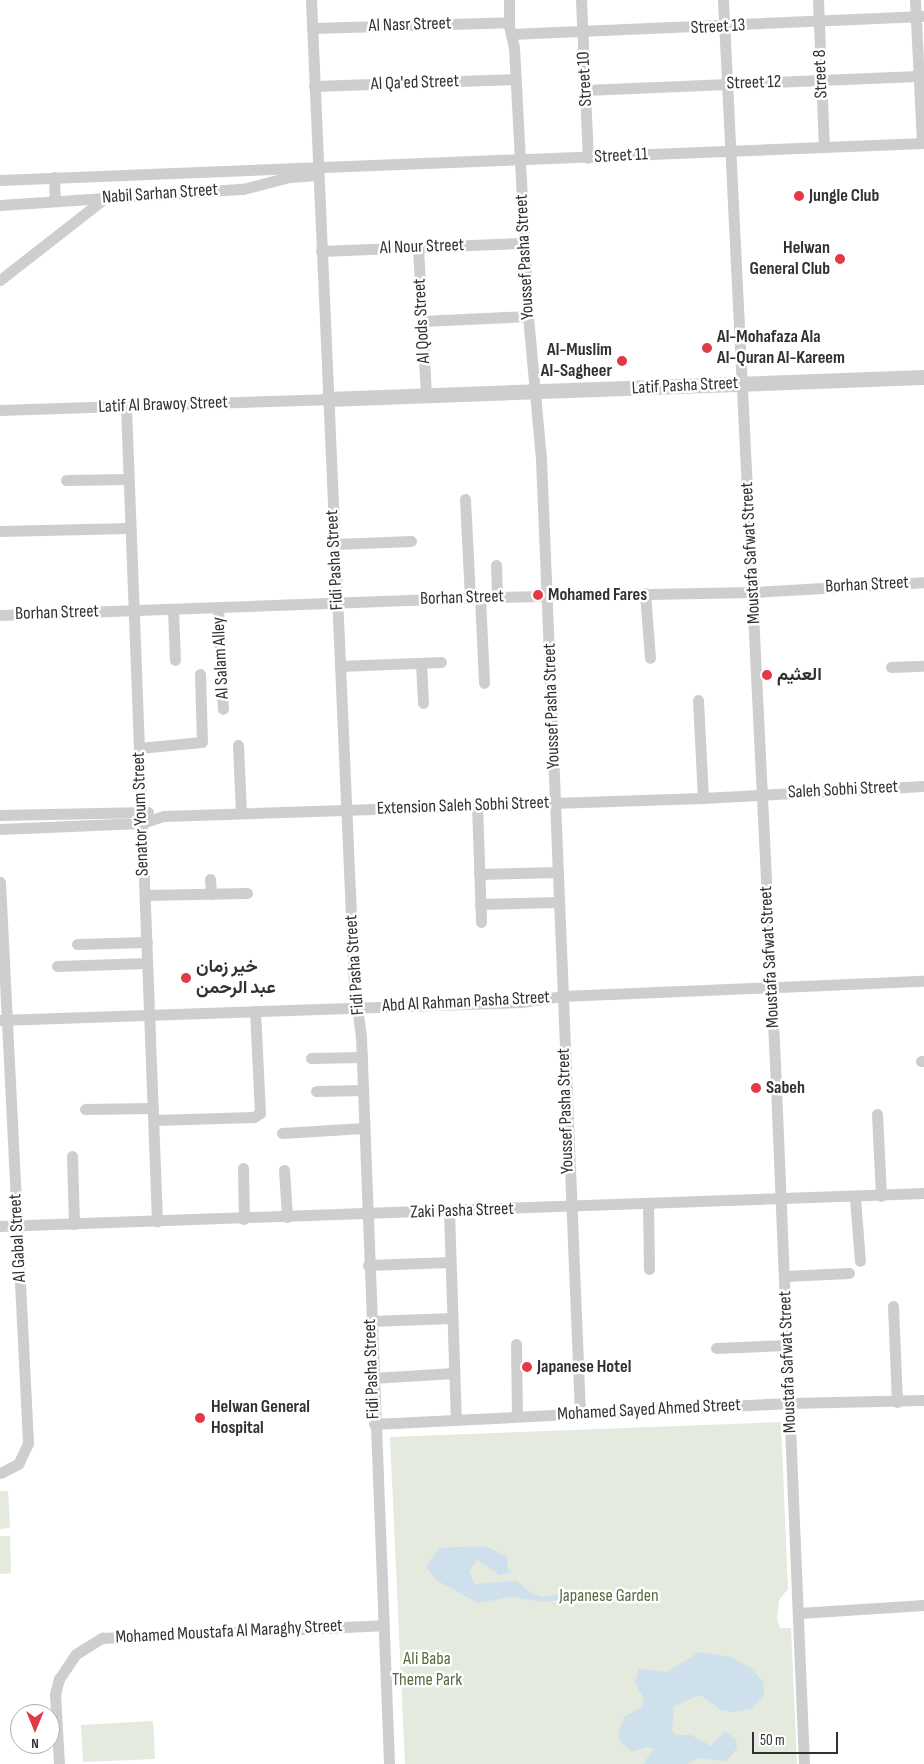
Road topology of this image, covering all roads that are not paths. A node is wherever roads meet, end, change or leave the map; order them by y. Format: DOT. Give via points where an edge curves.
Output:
graph roads {
  1 [pos="311,0"];
  2 [pos="509,0"];
  3 [pos="581,0"];
  4 [pos="723,0"];
  5 [pos="818,0"];
  6 [pos="915,0"];
  7 [pos="920,16"];
  8 [pos="819,20"];
  9 [pos="509,22"];
  10 [pos="725,27"];
  11 [pos="312,28"];
  12 [pos="582,33"];
  13 [pos="511,34"];
  14 [pos="921,76"];
  15 [pos="515,80"];
  16 [pos="822,80"];
  17 [pos="727,84"];
  18 [pos="314,86"];
  19 [pos="585,90"];
  20 [pos="923,143"];
  21 [pos="824,147"];
  22 [pos="731,151"];
  23 [pos="588,158"];
  24 [pos="520,161"];
  25 [pos="318,170"];
  26 [pos="54,177"];
  27 [pos="0,180"];
  28 [pos="105,198"];
  29 [pos="55,201"];
  30 [pos="0,205"];
  31 [pos="523,243"];
  32 [pos="418,247"];
  33 [pos="321,251"];
  34 [pos="0,280"];
  35 [pos="528,316"];
  36 [pos="422,321"];
  37 [pos="924,377"];
  38 [pos="742,384"];
  39 [pos="535,391"];
  40 [pos="426,394"];
  41 [pos="327,399"];
  42 [pos="126,407"];
  43 [pos="0,410"];
  44 [pos="128,479"];
  45 [pos="66,480"];
  46 [pos="465,499"];
  47 [pos="130,528"];
  48 [pos="0,531"];
  49 [pos="411,542"];
  50 [pos="334,544"];
  51 [pos="496,565"];
  52 [pos="924,582"];
  53 [pos="753,592"];
  54 [pos="645,593"];
  55 [pos="547,595"];
  56 [pos="497,597"];
  57 [pos="475,598"];
  58 [pos="338,603"];
  59 [pos="218,608"];
  60 [pos="173,609"];
  61 [pos="133,611"];
  62 [pos="0,615"];
  63 [pos="650,658"];
  64 [pos="175,660"];
  65 [pos="441,662"];
  66 [pos="421,663"];
  67 [pos="340,666"];
  68 [pos="924,666"];
  69 [pos="891,667"];
  70 [pos="200,674"];
  71 [pos="484,683"];
  72 [pos="698,700"];
  73 [pos="422,703"];
  74 [pos="223,708"];
  75 [pos="238,745"];
  76 [pos="139,748"];
  77 [pos="924,786"];
  78 [pos="762,794"];
  79 [pos="704,798"];
  80 [pos="556,803"];
  81 [pos="477,805"];
  82 [pos="141,810"];
  83 [pos="347,810"];
  84 [pos="241,813"];
  85 [pos="0,815"];
  86 [pos="164,816"];
  87 [pos="142,823"];
  88 [pos="0,829"];
  89 [pos="558,872"];
  90 [pos="479,874"];
  91 [pos="210,879"];
  92 [pos="0,882"];
  93 [pos="247,893"];
  94 [pos="211,894"];
  95 [pos="145,896"];
  96 [pos="559,902"];
  97 [pos="480,904"];
  98 [pos="481,922"];
  99 [pos="147,942"];
  100 [pos="77,944"];
  101 [pos="147,963"];
  102 [pos="57,966"];
  103 [pos="924,981"];
  104 [pos="772,988"];
  105 [pos="562,996"];
  106 [pos="358,1008"];
  107 [pos="255,1011"];
  108 [pos="149,1015"];
  109 [pos="4,1020"];
  110 [pos="362,1057"];
  111 [pos="310,1058"];
  112 [pos="363,1090"];
  113 [pos="316,1091"];
  114 [pos="153,1108"];
  115 [pos="85,1109"];
  116 [pos="877,1114"];
  117 [pos="154,1120"];
  118 [pos="364,1128"];
  119 [pos="282,1133"];
  120 [pos="72,1156"];
  121 [pos="243,1168"];
  122 [pos="284,1170"];
  123 [pos="924,1194"];
  124 [pos="881,1196"];
  125 [pos="856,1198"];
  126 [pos="780,1199"];
  127 [pos="648,1204"];
  128 [pos="570,1207"];
  129 [pos="449,1212"];
  130 [pos="367,1214"];
  131 [pos="286,1217"];
  132 [pos="244,1218"];
  133 [pos="157,1221"];
  134 [pos="74,1224"];
  135 [pos="0,1226"];
  136 [pos="17,1226"];
  137 [pos="860,1261"];
  138 [pos="450,1262"];
  139 [pos="368,1265"];
  140 [pos="649,1269"];
  141 [pos="849,1274"];
  142 [pos="784,1276"];
  143 [pos="893,1306"];
  144 [pos="452,1318"];
  145 [pos="370,1321"];
  146 [pos="516,1344"];
  147 [pos="788,1345"];
  148 [pos="716,1348"];
  149 [pos="454,1373"];
  150 [pos="372,1378"];
  151 [pos="924,1400"];
  152 [pos="897,1402"];
  153 [pos="789,1403"];
  154 [pos="580,1413"];
  155 [pos="517,1416"];
  156 [pos="456,1419"];
  157 [pos="374,1424"];
  158 [pos="0,1474"];
  159 [pos="924,1606"];
  160 [pos="799,1613"];
  161 [pos="383,1625"];
  162 [pos="59,1764"];
  163 [pos="389,1764"];
  164 [pos="804,1764"];
  1 -- 11 [label="street, Fidi Pasha Street"];
  2 -- 9 [label="street, Youssef Pasha Street"];
  3 -- 12 [label="street, Street 10"];
  4 -- 10 [label="street, Moustafa Safwat Street"];
  5 -- 8 [label="street, Street 8"];
  6 -- 7 [label="street"];
  7 -- 8 [label="street, Street 13"];
  7 -- 14 [label="street"];
  8 -- 10 [label="street, Street 13"];
  8 -- 16 [label="street, Street 8"];
  9 -- 11 [label="street, Al Nasr Street"];
  9 -- 13 [label="street, Youssef Pasha Street"];
  10 -- 12 [label="street, Street 13"];
  10 -- 17 [label="street, Moustafa Safwat Street"];
  11 -- 18 [label="street, Fidi Pasha Street"];
  12 -- 13 [label="street, Street 13"];
  12 -- 19 [label="street, Street 10"];
  13 -- 15 [label="street, Youssef Pasha Street"];
  14 -- 16 [label="street, Street 12"];
  14 -- 20 [label="street"];
  15 -- 18 [label="street, Al Qa'ed Street"];
  15 -- 24 [label="street, Youssef Pasha Street"];
  16 -- 17 [label="street, Street 12"];
  16 -- 21 [label="street, Street 8"];
  17 -- 19 [label="street, Street 12"];
  17 -- 22 [label="street, Moustafa Safwat Street"];
  18 -- 25 [label="street, Fidi Pasha Street"];
  19 -- 23 [label="street, Street 10"];
  20 -- 21 [label="street, Street 11"];
  21 -- 22 [label="street, Street 11"];
  22 -- 23 [label="street, Street 11"];
  22 -- 38 [label="street, Moustafa Safwat Street"];
  23 -- 24 [label="street, Street 11"];
  24 -- 25 [label="street, Street 11"];
  24 -- 31 [label="street, Youssef Pasha Street"];
  25 -- 26 [label="street, Nabil Sarhan Street"];
  25 -- 28 [label="street, Nabil Sarhan Street" via="255,188"];
  25 -- 33 [label="street, Fidi Pasha Street"];
  26 -- 27 [label="street, Nabil Sarhan Street"];
  26 -- 29 [label="street"];
  28 -- 29 [label="street, Nabil Sarhan Street"];
  28 -- 34 [label="street"];
  29 -- 30 [label="street, Nabil Sarhan Street"];
  31 -- 32 [label="street, Al Nour Street"];
  31 -- 35 [label="street, Youssef Pasha Street"];
  32 -- 33 [label="street, Al Nour Street"];
  32 -- 36 [label="street, Al Qods Street"];
  33 -- 41 [label="street, Fidi Pasha Street"];
  35 -- 36 [label="street"];
  35 -- 39 [label="street, Youssef Pasha Street"];
  36 -- 40 [label="street, Al Qods Street"];
  37 -- 38 [label="street, Latif Pasha Street"];
  38 -- 39 [label="street, Latif Pasha Street"];
  38 -- 53 [label="street, Moustafa Safwat Street"];
  39 -- 40 [label="street, Latif Pasha Street"];
  39 -- 55 [label="street, Youssef Pasha Street"];
  40 -- 41 [label="street, Latif Pasha Street"];
  41 -- 42 [label="street, Latif Al Brawoy Street"];
  41 -- 50 [label="street, Fidi Pasha Street"];
  42 -- 43 [label="street, Latif Al Brawoy Street"];
  42 -- 44 [label="street, Senator Youm Street"];
  44 -- 45 [label="street"];
  44 -- 47 [label="street, Senator Youm Street"];
  46 -- 57 [label="street"];
  47 -- 48 [label="street"];
  47 -- 61 [label="street, Senator Youm Street"];
  49 -- 50 [label="street"];
  50 -- 58 [label="street, Fidi Pasha Street"];
  51 -- 56 [label="street"];
  52 -- 53 [label="street, Borhan Street"];
  53 -- 54 [label="street, Borhan Street"];
  53 -- 78 [label="street, Moustafa Safwat Street"];
  54 -- 55 [label="street, Borhan Street"];
  54 -- 63 [label="street"];
  55 -- 56 [label="street, Borhan Street"];
  55 -- 80 [label="street, Youssef Pasha Street"];
  56 -- 57 [label="street, Borhan Street"];
  57 -- 58 [label="street, Borhan Street"];
  57 -- 71 [label="street"];
  58 -- 59 [label="street, Borhan Street"];
  58 -- 67 [label="street, Fidi Pasha Street"];
  59 -- 60 [label="street, Borhan Street"];
  59 -- 74 [label="street, Al Salam Alley"];
  60 -- 61 [label="street, Borhan Street"];
  60 -- 64 [label="street"];
  61 -- 62 [label="street, Borhan Street"];
  61 -- 76 [label="street, Senator Youm Street"];
  65 -- 66 [label="street"];
  66 -- 67 [label="street"];
  66 -- 73 [label="street"];
  67 -- 83 [label="street, Fidi Pasha Street"];
  68 -- 69 [label="street"];
  70 -- 76 [label="street" via="202,742"];
  72 -- 79 [label="street"];
  75 -- 84 [label="street"];
  76 -- 82 [label="street, Senator Youm Street"];
  77 -- 78 [label="street, Saleh Sobhi Street"];
  78 -- 79 [label="street, Extension Saleh Sobhi Street"];
  78 -- 104 [label="street, Moustafa Safwat Street"];
  79 -- 80 [label="street, Extension Saleh Sobhi Street"];
  80 -- 81 [label="street, Extension Saleh Sobhi Street"];
  80 -- 89 [label="street, Youssef Pasha Street"];
  81 -- 83 [label="street, Extension Saleh Sobhi Street"];
  81 -- 90 [label="street"];
  82 -- 85 [label="street, Extension Saleh Sobhi Street"];
  82 -- 86 [label="street, Extension Saleh Sobhi Street"];
  82 -- 87 [label="street, Senator Youm Street"];
  83 -- 84 [label="street, Extension Saleh Sobhi Street"];
  83 -- 106 [label="street, Fidi Pasha Street"];
  84 -- 86 [label="street, Extension Saleh Sobhi Street"];
  86 -- 87 [label="street, Extension Saleh Sobhi Street"];
  87 -- 88 [label="street, Extension Saleh Sobhi Street"];
  87 -- 95 [label="street, Senator Youm Street"];
  89 -- 90 [label="street"];
  89 -- 96 [label="street, Youssef Pasha Street"];
  90 -- 97 [label="street"];
  91 -- 94 [label="street"];
  92 -- 109 [label="street, Al Gabal Street"];
  93 -- 94 [label="street"];
  94 -- 95 [label="street"];
  95 -- 99 [label="street, Senator Youm Street"];
  96 -- 97 [label="street"];
  96 -- 105 [label="street, Youssef Pasha Street"];
  97 -- 98 [label="street"];
  99 -- 100 [label="street"];
  99 -- 101 [label="street, Senator Youm Street"];
  101 -- 102 [label="street"];
  101 -- 108 [label="street, Senator Youm Street"];
  103 -- 104 [label="street, Abd Al Rahman Pasha Street"];
  104 -- 105 [label="street, Abd Al Rahman Pasha Street"];
  104 -- 126 [label="street, Moustafa Safwat Street"];
  105 -- 106 [label="street, Abd Al Rahman Pasha Street" via="521,1002"];
  105 -- 128 [label="street, Youssef Pasha Street"];
  106 -- 107 [label="street, Abd Al Rahman Pasha Street"];
  106 -- 110 [label="street, Fidi Pasha Street"];
  107 -- 108 [label="street, Abd Al Rahman Pasha Street"];
  107 -- 117 [label="street" via="260,1113 254,1116"];
  108 -- 109 [label="street, Abd Al Rahman Pasha Street"];
  108 -- 114 [label="street, Senator Youm Street"];
  109 -- 136 [label="street, Al Gabal Street"];
  110 -- 111 [label="street"];
  110 -- 112 [label="street, Fidi Pasha Street"];
  112 -- 113 [label="street"];
  112 -- 118 [label="street, Fidi Pasha Street"];
  114 -- 115 [label="street"];
  114 -- 117 [label="street, Senator Youm Street"];
  116 -- 124 [label="street"];
  117 -- 133 [label="street, Senator Youm Street"];
  118 -- 119 [label="street"];
  118 -- 130 [label="street, Fidi Pasha Street"];
  120 -- 134 [label="street"];
  121 -- 132 [label="street"];
  122 -- 131 [label="street"];
  123 -- 124 [label="street, Zaki Pasha Street"];
  124 -- 125 [label="street, Zaki Pasha Street"];
  125 -- 126 [label="street, Zaki Pasha Street"];
  125 -- 137 [label="street"];
  126 -- 127 [label="street, Zaki Pasha Street"];
  126 -- 142 [label="street, Moustafa Safwat Street"];
  127 -- 128 [label="street, Zaki Pasha Street"];
  127 -- 140 [label="street"];
  128 -- 129 [label="street, Zaki Pasha Street"];
  128 -- 154 [label="street, Youssef Pasha Street"];
  129 -- 130 [label="street, Zaki Pasha Street"];
  129 -- 138 [label="street"];
  130 -- 131 [label="street, Zaki Pasha Street"];
  130 -- 139 [label="street, Fidi Pasha Street"];
  131 -- 132 [label="street, Zaki Pasha Street"];
  132 -- 133 [label="street, Zaki Pasha Street"];
  133 -- 134 [label="street, Zaki Pasha Street"];
  134 -- 136 [label="street, Zaki Pasha Street"];
  135 -- 136 [label="street, Zaki Pasha Street"];
  136 -- 158 [label="street, Al Gabal Street" via="28,1443 23,1458 12,1469"];
  138 -- 139 [label="street"];
  138 -- 144 [label="street"];
  139 -- 145 [label="street, Fidi Pasha Street"];
  141 -- 142 [label="street"];
  142 -- 147 [label="street, Moustafa Safwat Street"];
  143 -- 152 [label="street"];
  144 -- 145 [label="street"];
  144 -- 149 [label="street"];
  145 -- 150 [label="street, Fidi Pasha Street"];
  146 -- 155 [label="street"];
  147 -- 148 [label="street"];
  147 -- 153 [label="street, Moustafa Safwat Street"];
  149 -- 150 [label="street"];
  149 -- 156 [label="street"];
  150 -- 157 [label="street, Fidi Pasha Street"];
  151 -- 152 [label="street, Mohamed Sayed Ahmed Street"];
  152 -- 153 [label="street, Mohamed Sayed Ahmed Street"];
  153 -- 154 [label="street, Mohamed Sayed Ahmed Street"];
  153 -- 160 [label="street, Moustafa Safwat Street"];
  154 -- 155 [label="street, Mohamed Sayed Ahmed Street"];
  155 -- 156 [label="street, Mohamed Sayed Ahmed Street"];
  156 -- 157 [label="street, Mohamed Sayed Ahmed Street"];
  157 -- 161 [label="street, Fidi Pasha Street"];
  159 -- 160 [label="street"];
  160 -- 164 [label="street, Moustafa Safwat Street"];
  161 -- 162 [label="street, Mohamed Moustafa Al Maraghy Street" via="102,1638 76,1654 59,1679 55,1694"];
  161 -- 163 [label="street, Fidi Pasha Street"];
}
